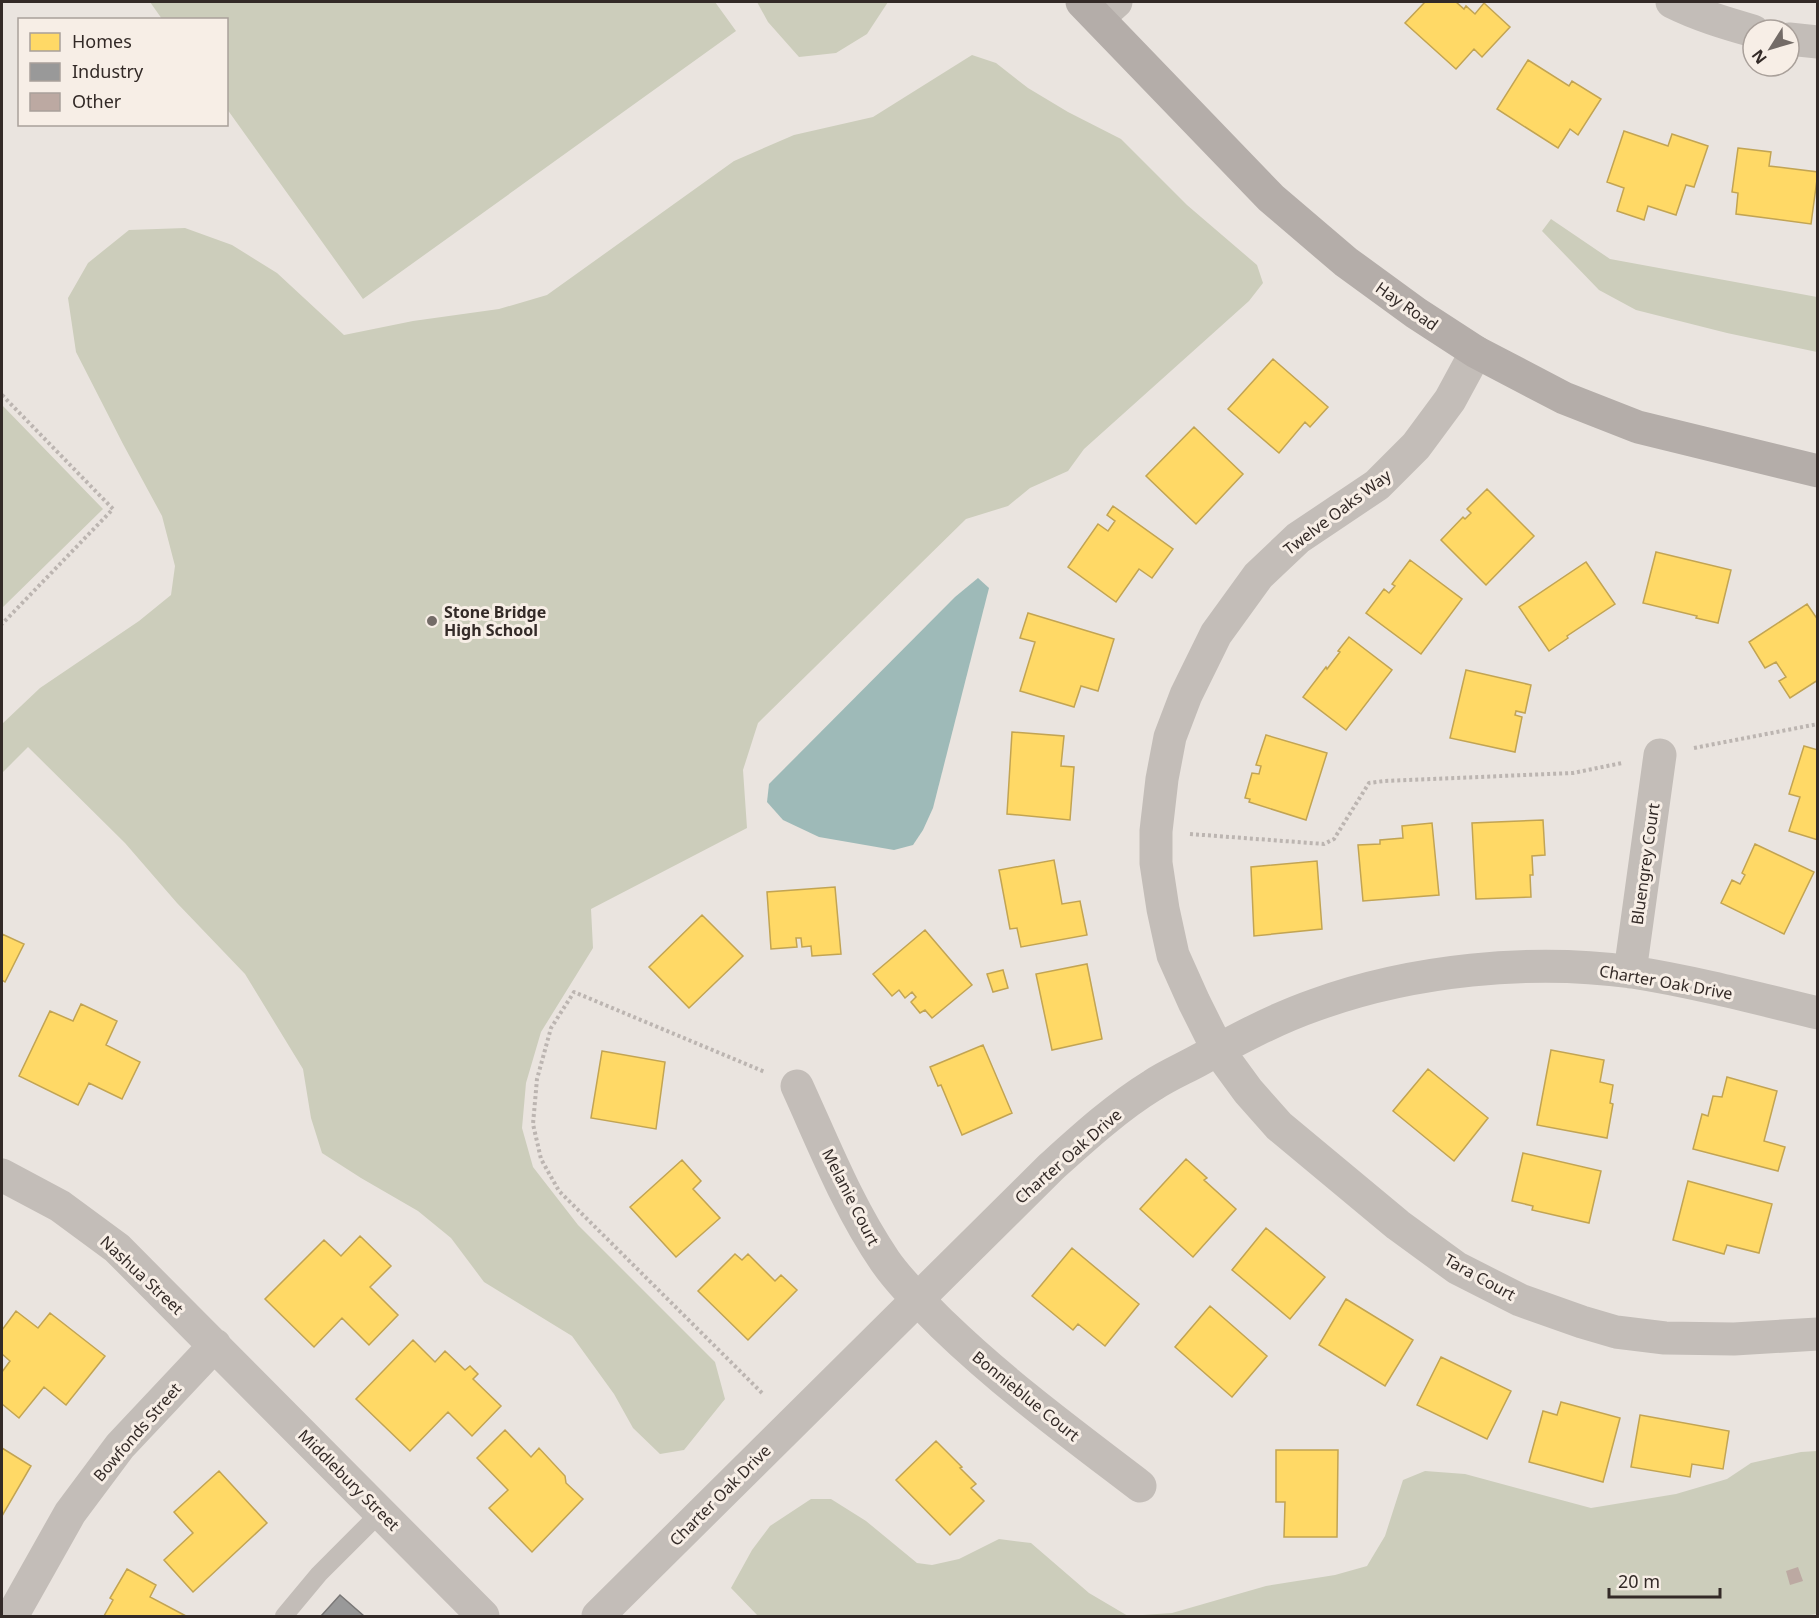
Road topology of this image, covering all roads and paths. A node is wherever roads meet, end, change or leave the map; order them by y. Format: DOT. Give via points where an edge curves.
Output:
graph roads {
  1 [pos="1672,2"];
  2 [pos="1099,7"];
  3 [pos="1741,28"];
  4 [pos="1801,40"];
  5 [pos="1818,42"];
  6 [pos="1476,352"];
  7 [pos="2,395"];
  8 [pos="1818,471"];
  9 [pos="2,624"];
  10 [pos="1818,724"];
  11 [pos="1660,755"];
  12 [pos="1156,831"];
  13 [pos="1630,972"];
  14 [pos="1818,1013"];
  15 [pos="1218,1050"];
  16 [pos="797,1086"];
  17 [pos="2,1175"];
  18 [pos="917,1300"];
  19 [pos="1818,1334"];
  20 [pos="215,1345"];
  21 [pos="762,1393"];
  22 [pos="1140,1486"];
  23 [pos="381,1512"];
  24 [pos="12,1617"];
  25 [pos="284,1617"];
  26 [pos="483,1617"];
  27 [pos="598,1617"];
  1 -- 3 [label="street"];
  2 -- 6 [label="street, Hay Road" via="1271,198 1346,262"];
  4 -- 5 [label="street"];
  6 -- 8 [label="street, Hay Road" via="1564,398 1638,427"];
  6 -- 12 [label="street, Twelve Oaks Way" via="1450,400 1416,446 1377,485 1298,538 1258,576 1216,634 1170,737"];
  7 -- 9 [label="path" via="113,509"];
  10 -- 11 [label="path"];
  11 -- 12 [label="path" via="1573,773 1369,783 1334,839 1324,844"];
  11 -- 13 [label="street, Bluengrey Court"];
  12 -- 15 [label="street, Twelve Oaks Way" via="1156,863 1173,956"];
  13 -- 14 [label="street, Charter Oak Drive"];
  13 -- 15 [label="street, Charter Oak Drive" via="1525,967 1420,978 1317,1004 1267,1023"];
  15 -- 18 [label="street, Charter Oak Drive" via="1152,1085 1091,1132"];
  15 -- 19 [label="street, Tara Court" via="1279,1126 1398,1225 1457,1268 1520,1300 1616,1332 1665,1338"];
  16 -- 18 [label="street, Melanie Court" via="860,1222 886,1263"];
  16 -- 21 [label="path" via="574,992 551,1028 537,1079 533,1124 541,1159 560,1191"];
  17 -- 20 [label="street, Nashua Street" via="60,1206 117,1248"];
  18 -- 22 [label="street, Bonnieblue Court" via="1023,1397"];
  18 -- 27 [label="street, Charter Oak Drive"];
  20 -- 23 [label="street, Middlebury Street"];
  20 -- 24 [label="street, Bowfonds Street" via="120,1446 84,1494"];
  23 -- 25 [label="lane" via="319,1574"];
  23 -- 26 [label="street, Middlebury Street"];
}
